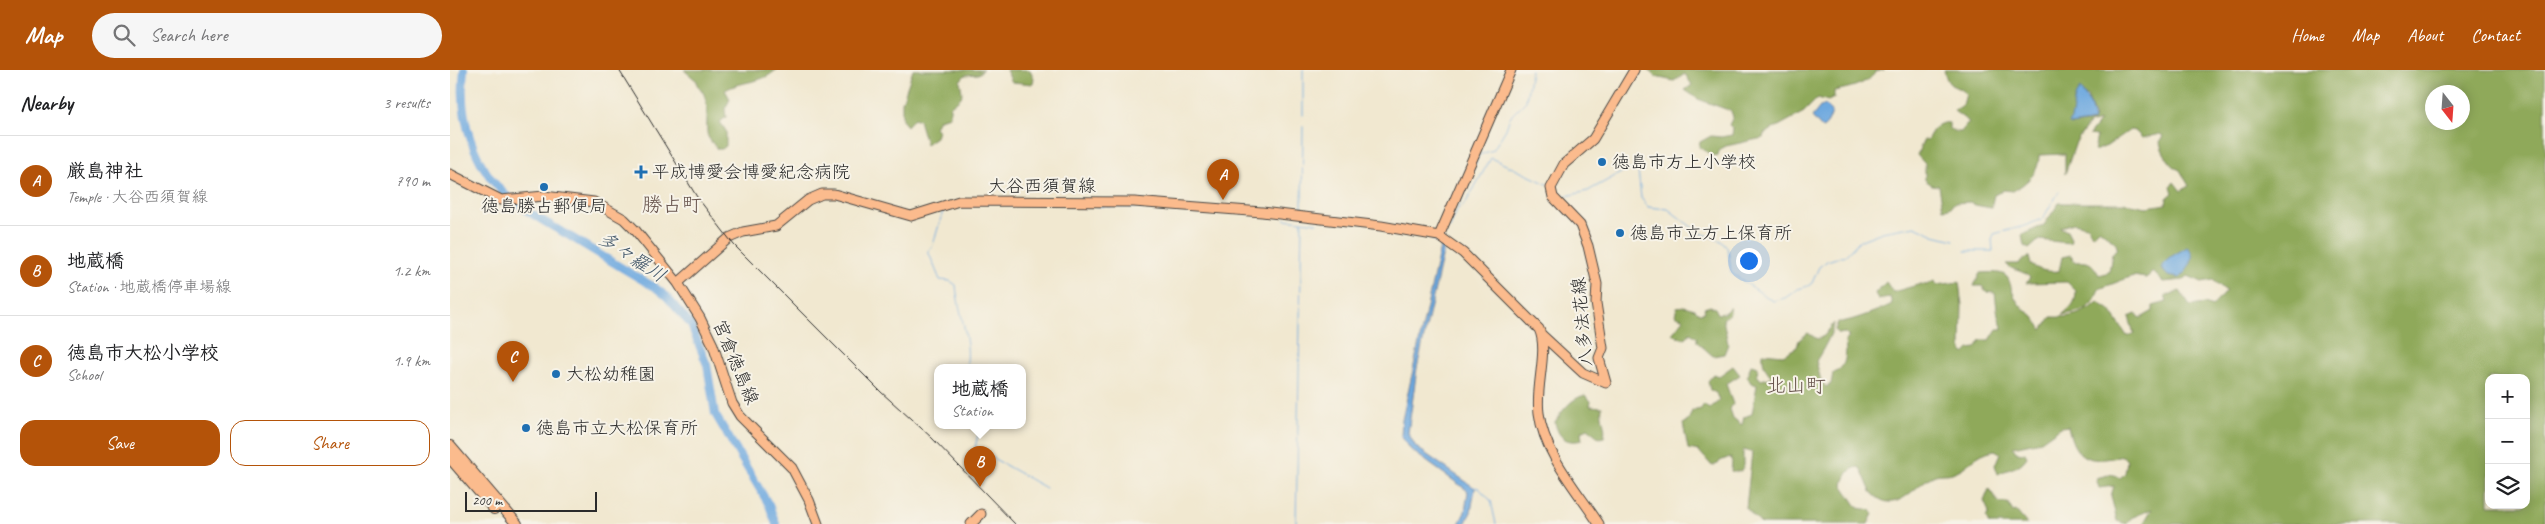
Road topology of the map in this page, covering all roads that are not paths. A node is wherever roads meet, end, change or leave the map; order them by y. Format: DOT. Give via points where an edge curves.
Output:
graph roads {
  1 [pos="1511,70"];
  2 [pos="1634,70"];
  3 [pos="450,174"];
  4 [pos="1439,236"];
  5 [pos="678,283"];
  6 [pos="1542,336"];
  7 [pos="450,446"];
  8 [pos="450,458"];
  9 [pos="981,514"];
  10 [pos="509,524"];
  11 [pos="517,524"];
  12 [pos="818,524"];
  13 [pos="971,524"];
  14 [pos="1599,524"];
  1 -- 4 [label="main road"];
  2 -- 6 [label="main road, 八多法花線" via="1593,139 1564,164 1551,188 1553,197 1580,225 1588,246 1596,275 1596,303 1603,348 1599,358 1606,383 1583,373"];
  3 -- 5 [label="main road, 宮倉徳島線" via="495,198 564,197 583,199 601,206 624,219"];
  4 -- 5 [label="main road, 大谷西須賀線" via="1236,209 1134,202 959,201 911,216 828,194 808,200 776,226 729,238"];
  4 -- 6 [label="main road, 八多法花線" via="1463,253 1533,320"];
  5 -- 12 [label="main road, 宮倉徳島線" via="707,332 732,403 740,416 792,468"];
  6 -- 14 [label="main road" via="1538,392 1544,433 1556,458"];
  7 -- 11 [label="highway"];
  8 -- 10 [label="highway"];
  9 -- 13 [label="main road"];
}
